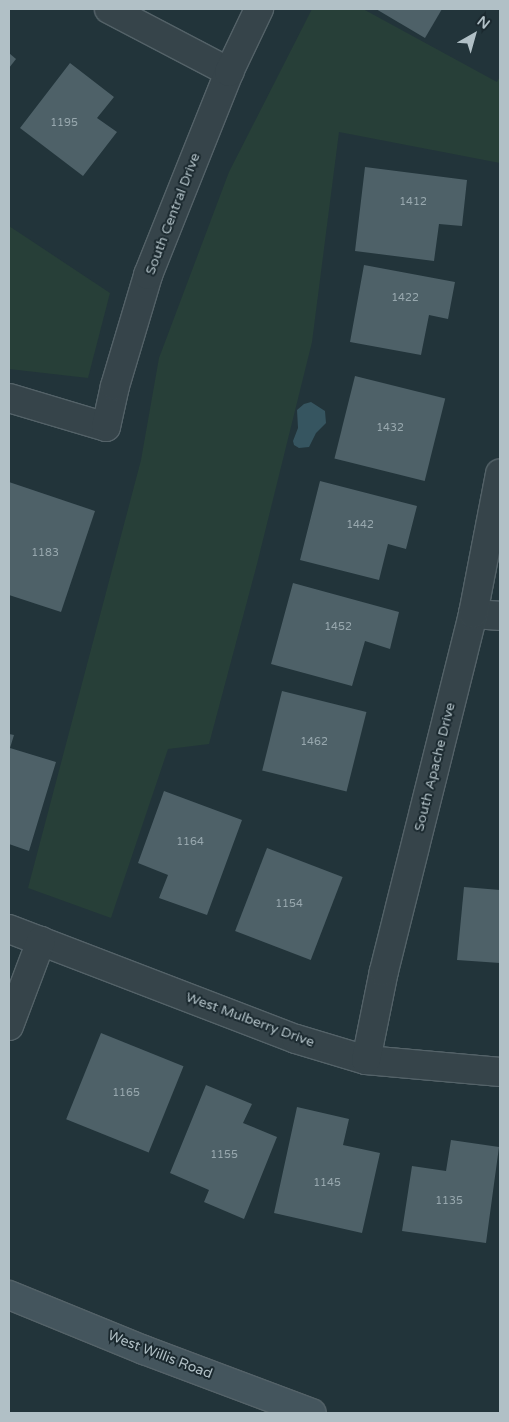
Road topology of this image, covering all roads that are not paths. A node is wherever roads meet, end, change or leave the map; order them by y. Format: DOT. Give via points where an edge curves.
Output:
graph roads {
  1 [pos="110,9"];
  2 [pos="259,9"];
  3 [pos="229,72"];
  4 [pos="9,398"];
  5 [pos="500,474"];
  6 [pos="473,614"];
  7 [pos="500,616"];
  8 [pos="9,929"];
  9 [pos="41,941"];
  10 [pos="9,1026"];
  11 [pos="366,1060"];
  12 [pos="500,1072"];
  13 [pos="9,1295"];
  14 [pos="312,1413"];
  1 -- 3 [label="street"];
  2 -- 3 [label="street, South Central Drive"];
  3 -- 4 [label="street, South Central Drive" via="148,275 106,427"];
  5 -- 6 [label="street, South Apache Drive"];
  6 -- 7 [label="street"];
  6 -- 11 [label="street, South Apache Drive" via="384,971"];
  8 -- 9 [label="street, West Mulberry Drive"];
  9 -- 10 [label="street"];
  9 -- 11 [label="street, West Mulberry Drive" via="296,1038"];
  11 -- 12 [label="street, West Mulberry Drive"];
  13 -- 14 [label="street, West Willis Road"];
}
